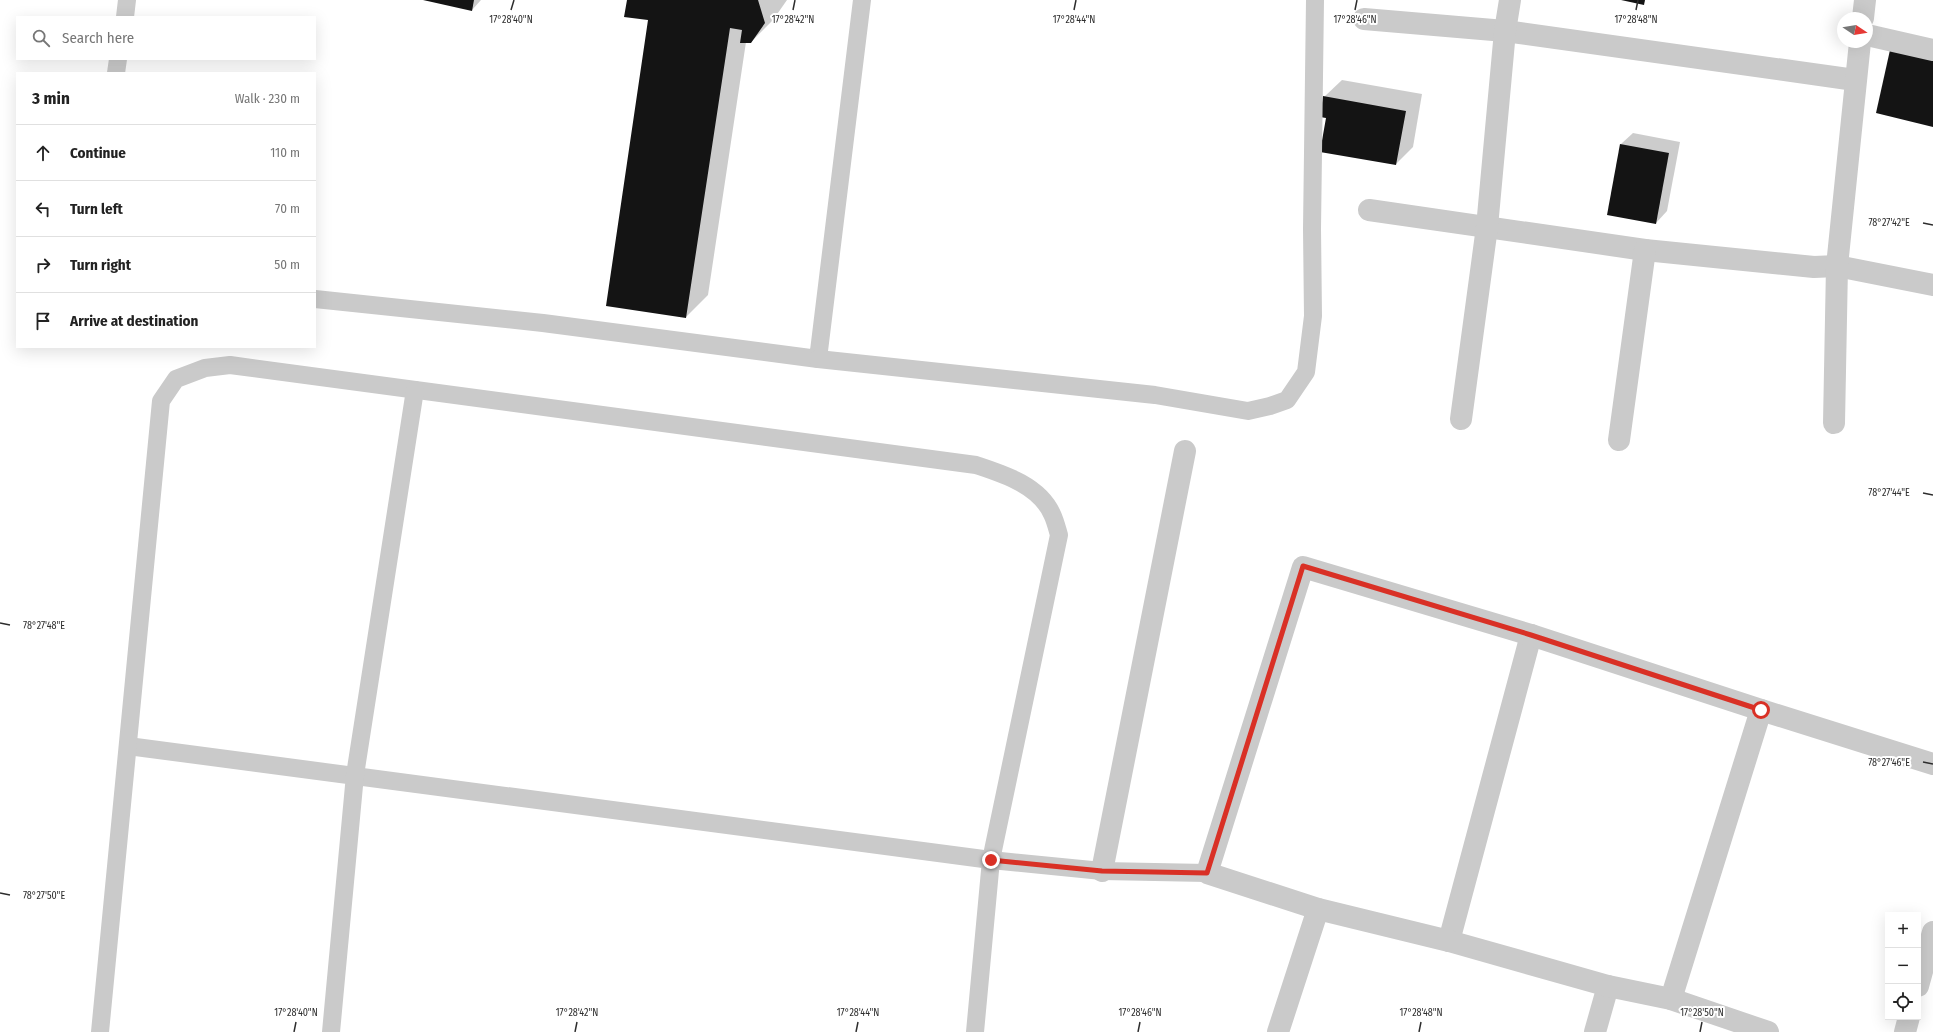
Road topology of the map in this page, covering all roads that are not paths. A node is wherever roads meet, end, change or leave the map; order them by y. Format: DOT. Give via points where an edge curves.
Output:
graph roads {
  1 [pos="127,0"];
  2 [pos="862,0"];
  3 [pos="1315,0"];
  4 [pos="1510,0"];
  5 [pos="1865,0"];
  6 [pos="1863,12"];
  7 [pos="124,16"];
  8 [pos="1364,19"];
  9 [pos="1505,31"];
  10 [pos="1873,36"];
  11 [pos="1859,48"];
  12 [pos="1933,50"];
  13 [pos="118,60"];
  14 [pos="116,72"];
  15 [pos="1855,80"];
  16 [pos="1369,210"];
  17 [pos="1487,227"];
  18 [pos="1645,250"];
  19 [pos="1836,266"];
  20 [pos="1933,285"];
  21 [pos="316,299"];
  22 [pos="818,359"];
  23 [pos="415,390"];
  24 [pos="1461,419"];
  25 [pos="1834,422"];
  26 [pos="1619,440"];
  27 [pos="1185,451"];
  28 [pos="1531,635"];
  29 [pos="1761,710"];
  30 [pos="128,746"];
  31 [pos="1933,764"];
  32 [pos="355,775"];
  33 [pos="991,860"];
  34 [pos="1102,871"];
  35 [pos="1207,873"];
  36 [pos="1318,909"];
  37 [pos="1933,932"];
  38 [pos="1449,941"];
  39 [pos="1919,984"];
  40 [pos="1608,986"];
  41 [pos="1672,999"];
  42 [pos="1908,1020"];
  43 [pos="100,1032"];
  44 [pos="331,1032"];
  45 [pos="975,1032"];
  46 [pos="1278,1032"];
  47 [pos="1595,1032"];
  48 [pos="1768,1032"];
  49 [pos="1905,1032"];
  1 -- 7 [label="lane"];
  2 -- 22 [label="lane"];
  3 -- 22 [label="lane" via="1313,316 1306,372 1287,400 1248,410 1155,395"];
  4 -- 9 [label="street"];
  5 -- 6 [label="street"];
  8 -- 9 [label="street"];
  9 -- 15 [label="street"];
  9 -- 17 [label="street"];
  10 -- 12 [label="street"];
  11 -- 15 [label="street"];
  13 -- 14 [label="lane"];
  15 -- 19 [label="street"];
  16 -- 17 [label="street"];
  17 -- 18 [label="street"];
  17 -- 24 [label="street"];
  18 -- 19 [label="street" via="1814,267"];
  18 -- 26 [label="street"];
  19 -- 20 [label="street"];
  19 -- 25 [label="street"];
  21 -- 22 [label="lane" via="543,323"];
  23 -- 30 [label="lane" via="230,365 205,368 176,379 161,401"];
  23 -- 32 [label="lane"];
  23 -- 33 [label="lane" via="976,465 1010,477 1041,496 1052,513 1059,534"];
  27 -- 34 [label="street"];
  28 -- 29 [label="street"];
  28 -- 35 [label="street" via="1303,566"];
  28 -- 38 [label="street"];
  29 -- 31 [label="street"];
  29 -- 41 [label="street"];
  30 -- 32 [label="lane"];
  30 -- 43 [label="lane"];
  32 -- 33 [label="lane"];
  32 -- 44 [label="lane"];
  33 -- 34 [label="lane"];
  33 -- 45 [label="lane"];
  34 -- 35 [label="lane"];
  35 -- 36 [label="street"];
  36 -- 38 [label="street"];
  36 -- 46 [label="street"];
  37 -- 39 [label="street"];
  38 -- 40 [label="street"];
  40 -- 41 [label="street"];
  40 -- 47 [label="street"];
  41 -- 48 [label="street"];
  42 -- 49 [label="street"];
}
